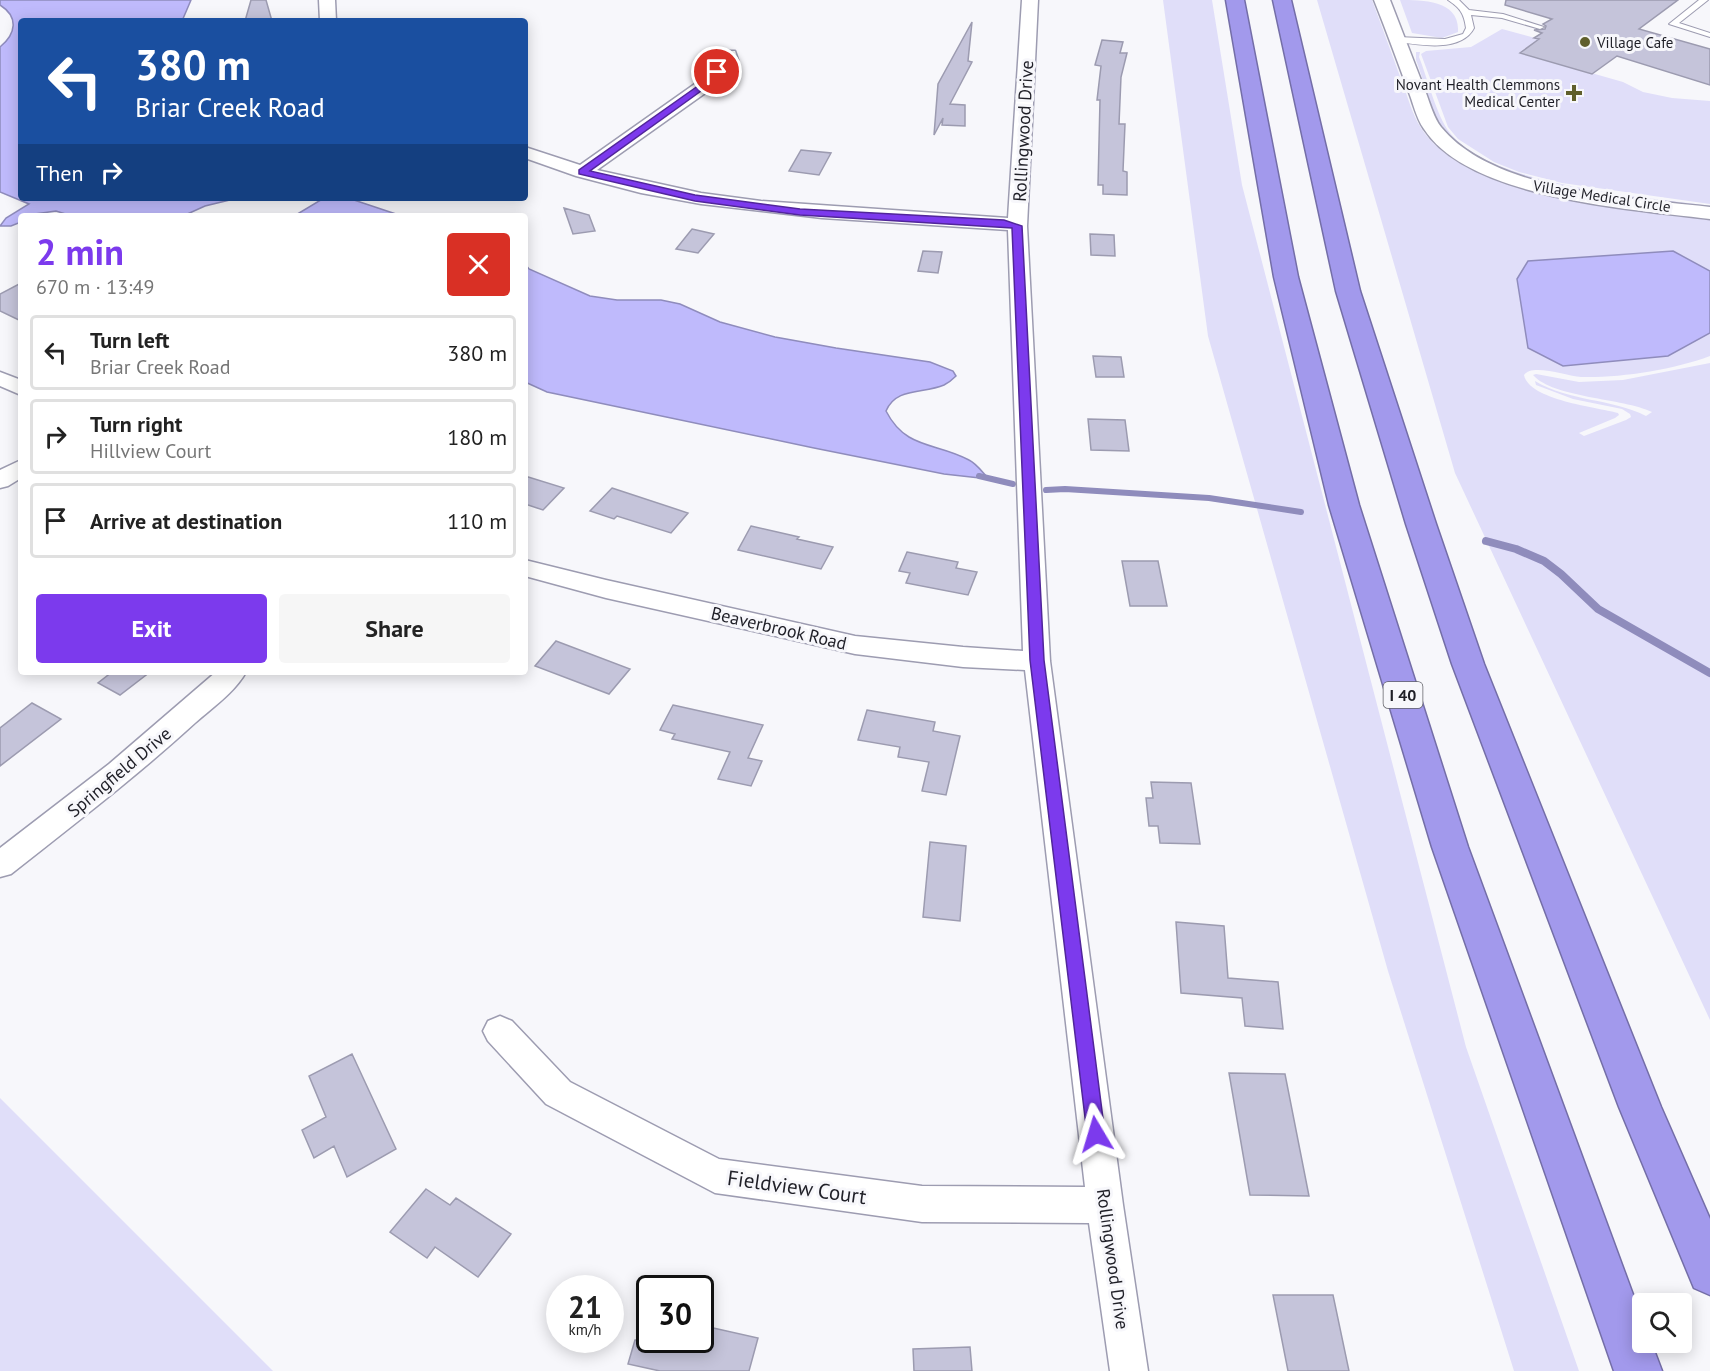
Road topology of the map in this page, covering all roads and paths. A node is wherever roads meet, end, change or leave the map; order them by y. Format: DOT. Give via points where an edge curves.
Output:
graph roads {
  1 [pos="327,0"];
  2 [pos="1030,0"];
  3 [pos="1235,0"];
  4 [pos="1282,0"];
  5 [pos="1382,0"];
  6 [pos="1452,0"];
  7 [pos="1704,0"];
  8 [pos="1466,12"];
  9 [pos="328,18"];
  10 [pos="1540,27"];
  11 [pos="1710,35"];
  12 [pos="1397,39"];
  13 [pos="729,54"];
  14 [pos="528,153"];
  15 [pos="582,172"];
  16 [pos="1710,213"];
  17 [pos="1017,226"];
  18 [pos="0,378"];
  19 [pos="18,387"];
  20 [pos="18,469"];
  21 [pos="0,481"];
  22 [pos="528,569"];
  23 [pos="1037,660"];
  24 [pos="230,675"];
  25 [pos="0,865"];
  26 [pos="500,1031"];
  27 [pos="1105,1205"];
  28 [pos="1710,1272"];
  29 [pos="1129,1371"];
  30 [pos="1638,1371"];
  1 -- 9 [label="street"];
  2 -- 17 [label="street, Rollingwood Drive"];
  3 -- 30 [label="highway, I 40" via="1286,277 1344,505 1450,847"];
  4 -- 28 [label="highway" via="1348,291 1420,524 1472,675 1640,1107"];
  5 -- 12 [label="street, Village Medical Circle"];
  6 -- 8 [label="lane" via="1464,6"];
  7 -- 11 [label="lane" via="1673,24"];
  8 -- 10 [label="lane" via="1503,16"];
  8 -- 12 [label="lane" via="1471,28 1465,37 1455,41"];
  12 -- 16 [label="street, Village Medical Circle" via="1431,127 1441,141 1461,156 1537,187"];
  13 -- 15 [label="street" via="730,60 705,85"];
  14 -- 15 [label="street"];
  15 -- 17 [label="street" via="695,198 800,212"];
  17 -- 23 [label="street, Rollingwood Drive"];
  18 -- 19 [label="street"];
  20 -- 21 [label="street"];
  22 -- 23 [label="street, Beaverbrook Road" via="855,645 963,657"];
  23 -- 27 [label="street, Rollingwood Drive"];
  24 -- 25 [label="street, Springfield Drive" via="80,805"];
  26 -- 27 [label="street, Fieldview Court" via="558,1094 715,1176 922,1204"];
  27 -- 29 [label="street, Rollingwood Drive"];
}
